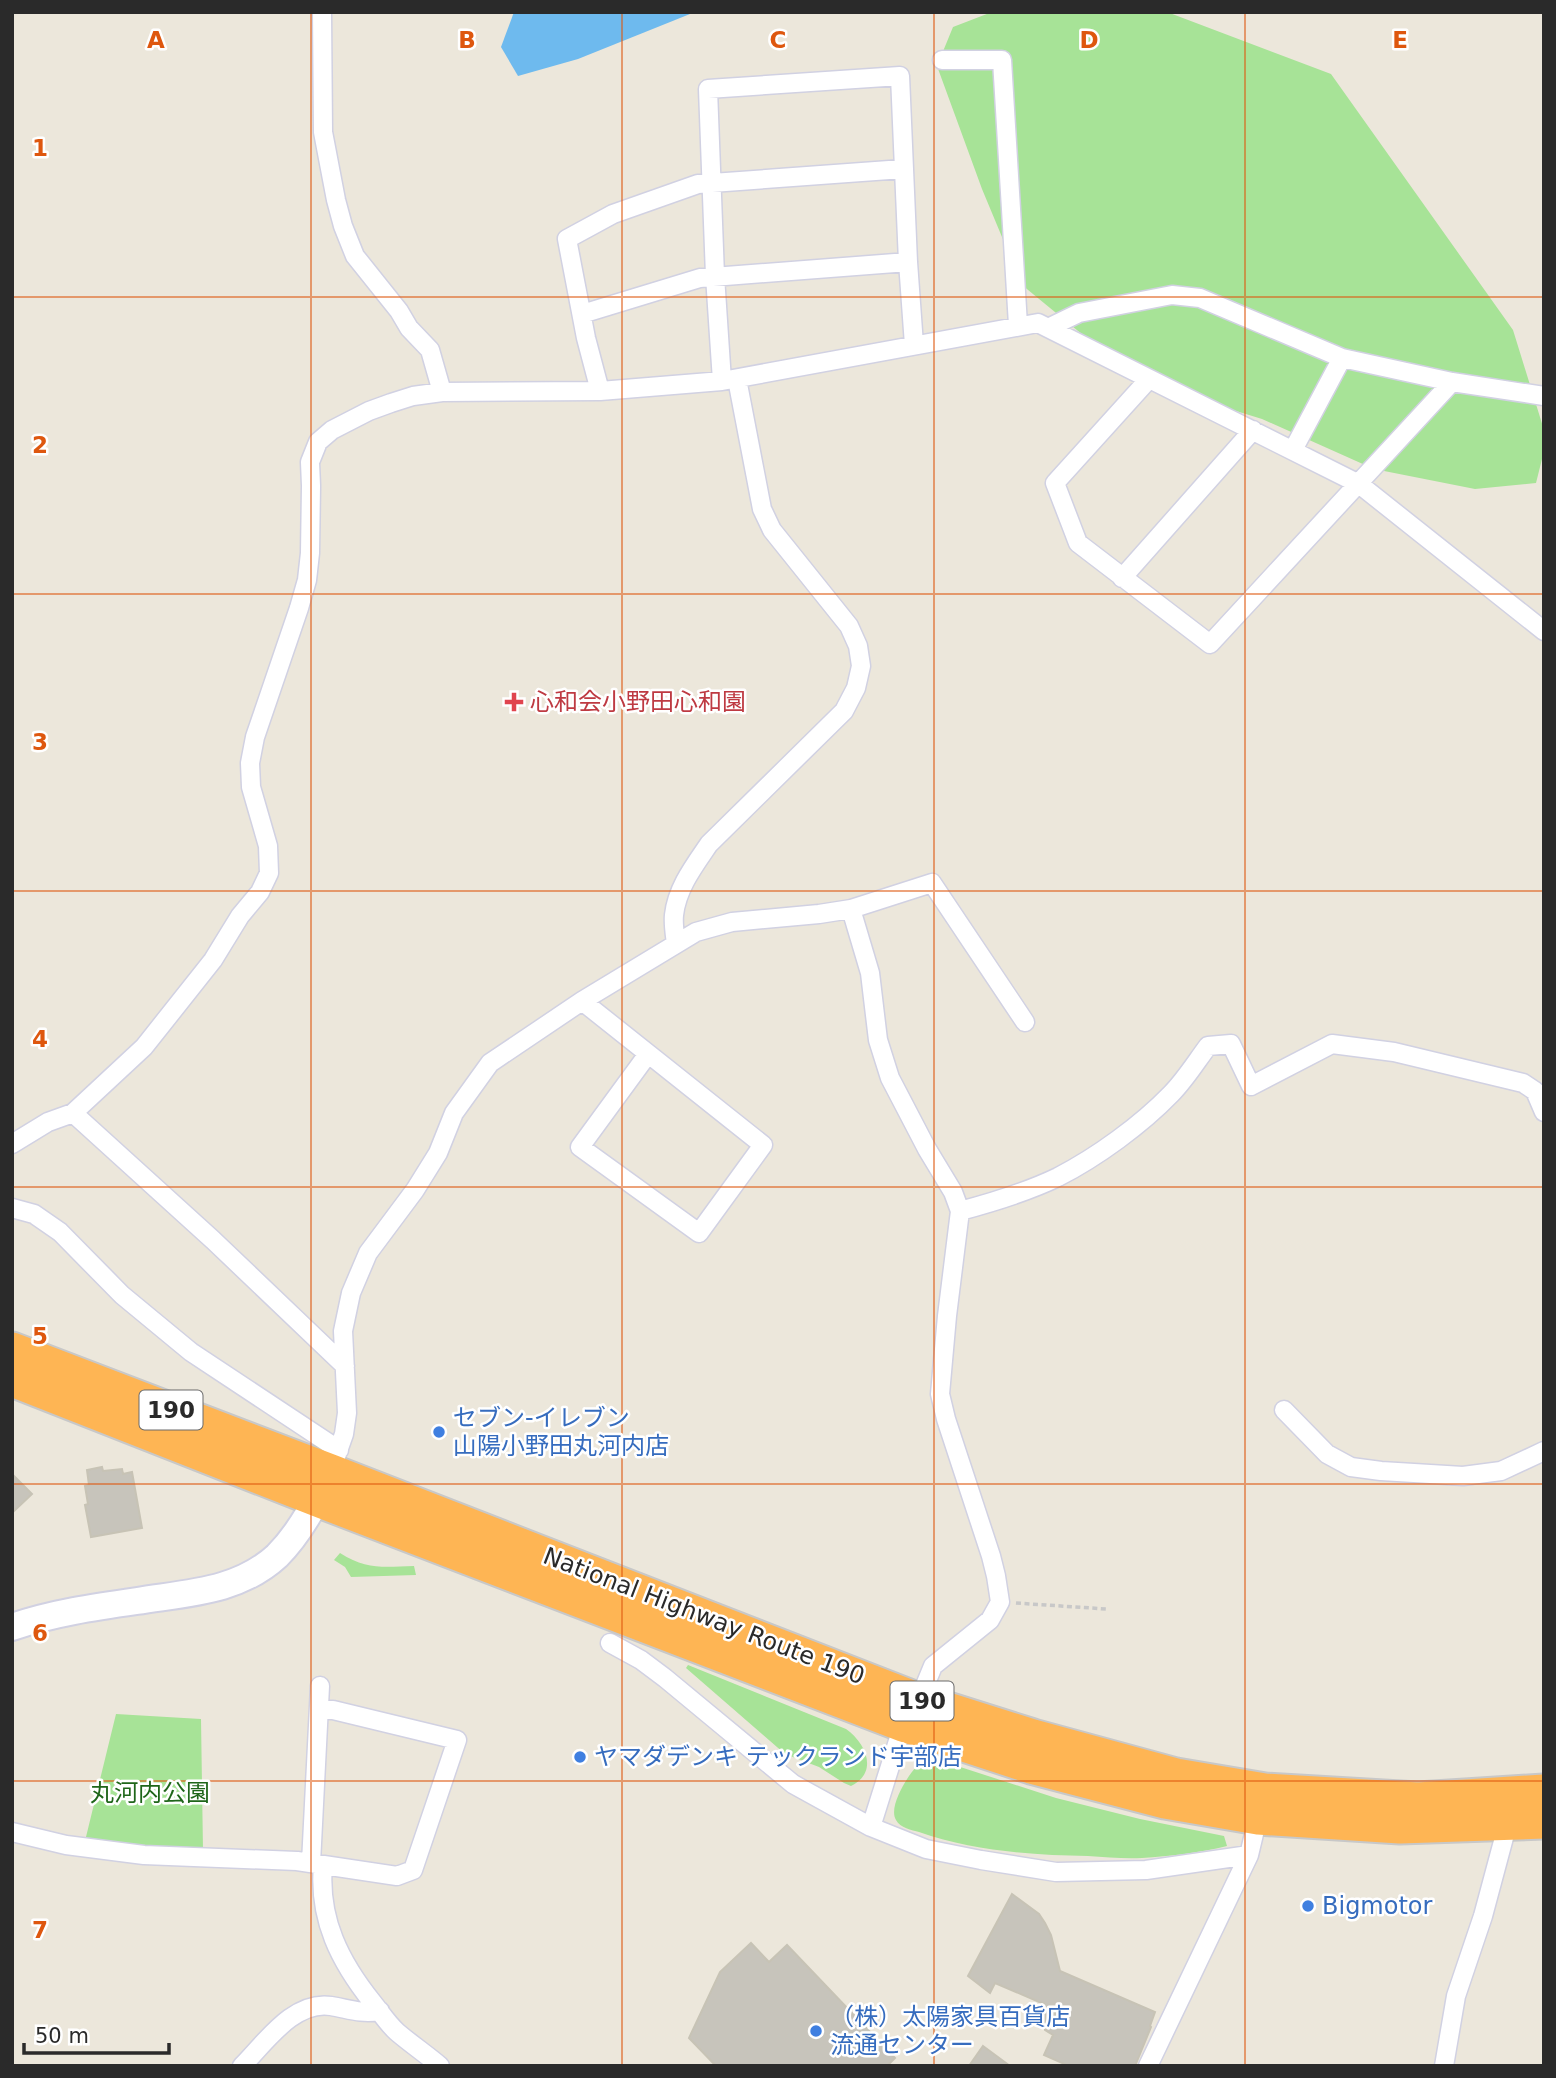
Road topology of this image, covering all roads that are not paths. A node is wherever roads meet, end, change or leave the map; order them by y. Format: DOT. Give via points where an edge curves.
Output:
graph roads {
  1 [pos="323,12"];
  2 [pos="942,60"];
  3 [pos="903,169"];
  4 [pos="712,182"];
  5 [pos="908,261"];
  6 [pos="715,276"];
  7 [pos="582,314"];
  8 [pos="1018,325"];
  9 [pos="1050,327"];
  10 [pos="914,345"];
  11 [pos="1342,358"];
  12 [pos="1149,379"];
  13 [pos="730,380"];
  14 [pos="1452,382"];
  15 [pos="600,391"];
  16 [pos="442,392"];
  17 [pos="1544,396"];
  18 [pos="1253,430"];
  19 [pos="1293,450"];
  20 [pos="1359,484"];
  21 [pos="1122,578"];
  22 [pos="1544,631"];
  23 [pos="851,909"];
  24 [pos="676,944"];
  25 [pos="582,1001"];
  26 [pos="1025,1022"];
  27 [pos="648,1054"];
  28 [pos="1544,1112"];
  29 [pos="73,1113"];
  30 [pos="12,1144"];
  31 [pos="12,1208"];
  32 [pos="960,1211"];
  33 [pos="12,1349"];
  34 [pos="345,1366"];
  35 [pos="12,1380"];
  36 [pos="1284,1410"];
  37 [pos="1544,1451"];
  38 [pos="329,1474"];
  39 [pos="12,1627"];
  40 [pos="610,1643"];
  41 [pos="320,1686"];
  42 [pos="319,1710"];
  43 [pos="911,1713"];
  44 [pos="1544,1791"];
  45 [pos="1261,1804"];
  46 [pos="1509,1809"];
  47 [pos="1544,1822"];
  48 [pos="871,1827"];
  49 [pos="12,1832"];
  50 [pos="1249,1855"];
  51 [pos="317,1864"];
  52 [pos="380,2011"];
  53 [pos="242,2066"];
  54 [pos="440,2066"];
  55 [pos="1148,2066"];
  56 [pos="1444,2066"];
  1 -- 16 [label="street" via="323,132 343,226 355,256 430,350"];
  2 -- 8 [label="street" via="1002,60"];
  3 -- 4 [label="street"];
  3 -- 4 [label="street" via="900,76 722,88 708,89"];
  3 -- 5 [label="street"];
  4 -- 6 [label="street"];
  4 -- 7 [label="street" via="613,214 567,239"];
  5 -- 6 [label="street"];
  5 -- 10 [label="street"];
  6 -- 7 [label="street"];
  6 -- 13 [label="street"];
  7 -- 15 [label="street"];
  8 -- 9 [label="street"];
  8 -- 10 [label="street"];
  9 -- 11 [label="street" via="1079,313 1172,295 1200,298"];
  9 -- 12 [label="street"];
  10 -- 13 [label="street"];
  11 -- 14 [label="street"];
  11 -- 19 [label="street"];
  12 -- 18 [label="street"];
  12 -- 21 [label="street" via="1055,483 1078,542"];
  13 -- 15 [label="street"];
  13 -- 24 [label="street" via="762,509 772,530 849,626 861,666 845,711 709,844 692,868 674,916"];
  14 -- 17 [label="street"];
  14 -- 20 [label="street"];
  15 -- 16 [label="street"];
  16 -- 29 [label="street" via="369,411 318,442 310,462 307,580 254,737 250,763 251,787 268,846 269,873 213,960 144,1047"];
  18 -- 19 [label="street"];
  18 -- 21 [label="street"];
  19 -- 20 [label="street"];
  20 -- 21 [label="street" via="1210,644"];
  20 -- 22 [label="street"];
  23 -- 24 [label="street" via="732,922 696,932"];
  23 -- 26 [label="street" via="932,883"];
  23 -- 32 [label="street" via="870,973 878,1040 890,1078"];
  24 -- 25 [label="street"];
  25 -- 27 [label="street"];
  25 -- 34 [label="street" via="490,1063 454,1113 438,1153 368,1253 351,1293 344,1331"];
  27 -- 27 [label="street" via="580,1147 699,1233 763,1146"];
  28 -- 32 [label="street" via="1535,1091 1524,1083 1394,1052 1332,1044 1251,1086 1231,1044 1208,1046 1172,1093 1094,1155 1058,1177 1006,1199"];
  29 -- 30 [label="street"];
  29 -- 34 [label="street"];
  31 -- 38 [label="street" via="34,1214 60,1232 122,1296"];
  32 -- 43 [label="street" via="940,1394 991,1556 1000,1602 990,1620 933,1666"];
  33 -- 38 [label="highway, National Highway Route 190 / 190"];
  34 -- 38 [label="street" via="344,1434"];
  35 -- 38 [label="highway, National Highway Route 190 / 190"];
  36 -- 37 [label="street" via="1327,1454 1351,1467 1463,1476 1501,1471"];
  38 -- 39 [label="street" via="302,1524 276,1557 233,1582 208,1591 69,1611"];
  38 -- 43 [label="highway, National Highway Route 190 / 190"];
  40 -- 48 [label="street" via="665,1678 793,1784"];
  41 -- 42 [label="street"];
  42 -- 51 [label="street"];
  42 -- 51 [label="street" via="457,1740 413,1870 397,1876"];
  43 -- 45 [label="highway, National Highway Route 190 / 190" via="1033,1736"];
  43 -- 48 [label="street"];
  44 -- 46 [label="highway, National Highway Route 190 / 190"];
  45 -- 46 [label="highway, National Highway Route 190 / 190" via="1418,1799"];
  45 -- 50 [label="street"];
  46 -- 47 [label="highway, National Highway Route 190 / 190"];
  46 -- 56 [label="street" via="1483,1916 1456,1996"];
  48 -- 50 [label="street" via="926,1849 1056,1872 1146,1870"];
  49 -- 51 [label="street" via="66,1845 144,1854"];
  50 -- 55 [label="street"];
  51 -- 52 [label="street" via="324,1909 340,1953"];
  52 -- 53 [label="street" via="365,2014 328,2005 308,2007 291,2017"];
  52 -- 54 [label="street" via="395,2030"];
}
